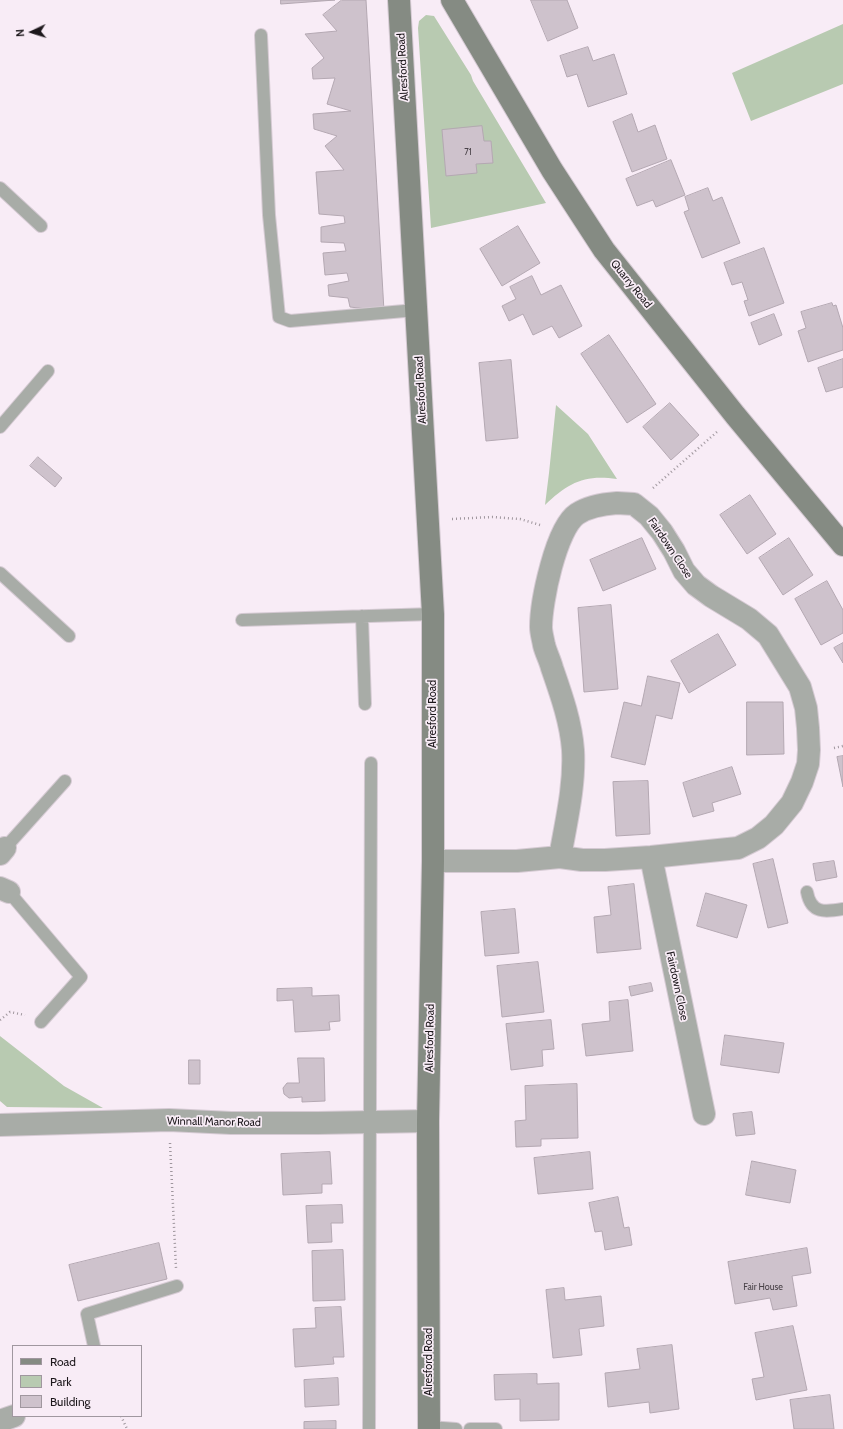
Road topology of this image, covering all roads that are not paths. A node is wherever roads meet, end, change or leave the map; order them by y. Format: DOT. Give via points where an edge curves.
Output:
graph roads {
  1 [pos="399,0"];
  2 [pos="452,0"];
  3 [pos="261,35"];
  4 [pos="0,188"];
  5 [pos="41,226"];
  6 [pos="416,310"];
  7 [pos="48,371"];
  8 [pos="0,427"];
  9 [pos="843,545"];
  10 [pos="0,573"];
  11 [pos="432,614"];
  12 [pos="362,616"];
  13 [pos="242,620"];
  14 [pos="70,636"];
  15 [pos="365,704"];
  16 [pos="371,764"];
  17 [pos="65,781"];
  18 [pos="3,851"];
  19 [pos="651,857"];
  20 [pos="560,858"];
  21 [pos="433,861"];
  22 [pos="4,890"];
  23 [pos="807,892"];
  24 [pos="843,909"];
  25 [pos="41,1022"];
  26 [pos="704,1114"];
  27 [pos="428,1120"];
  28 [pos="370,1122"];
  29 [pos="0,1125"];
  30 [pos="177,1286"];
  31 [pos="94,1345"];
  32 [pos="12,1417"];
  33 [pos="0,1421"];
  34 [pos="429,1428"];
  35 [pos="369,1429"];
  36 [pos="456,1429"];
  37 [pos="470,1429"];
  38 [pos="496,1429"];
  1 -- 6 [label="main road, Alresford Road"];
  2 -- 9 [label="main road, Quarry Road" via="552,170 604,250 735,415"];
  3 -- 6 [label="lane" via="269,215 279,317 290,321"];
  4 -- 5 [label="lane"];
  6 -- 11 [label="main road, Alresford Road"];
  7 -- 8 [label="lane"];
  10 -- 14 [label="lane"];
  11 -- 12 [label="lane"];
  11 -- 21 [label="main road, Alresford Road"];
  12 -- 13 [label="lane"];
  12 -- 15 [label="lane"];
  16 -- 28 [label="lane"];
  17 -- 18 [label="lane"];
  19 -- 20 [label="street, Fairdown Close" via="582,860"];
  19 -- 20 [label="street, Fairdown Close" via="738,848 758,838 774,825 792,803 808,764 806,708 800,687 768,635 749,619 696,586 649,516 634,504 617,502 586,509 576,514 569,522 554,556 543,606 541,627 544,646 557,681 573,749 573,778"];
  19 -- 26 [label="street, Fairdown Close"];
  20 -- 21 [label="street, Fairdown Close"];
  21 -- 27 [label="main road, Alresford Road"];
  22 -- 25 [label="lane" via="81,977"];
  23 -- 24 [label="lane" via="809,902 816,909 827,912"];
  27 -- 28 [label="street, Winnall Manor Road"];
  27 -- 34 [label="main road, Alresford Road"];
  28 -- 29 [label="street, Winnall Manor Road" via="239,1123 169,1120"];
  28 -- 35 [label="lane"];
  30 -- 31 [label="lane" via="87,1314"];
  32 -- 33 [label="street"];
  34 -- 36 [label="lane"];
  37 -- 38 [label="lane"];
}
